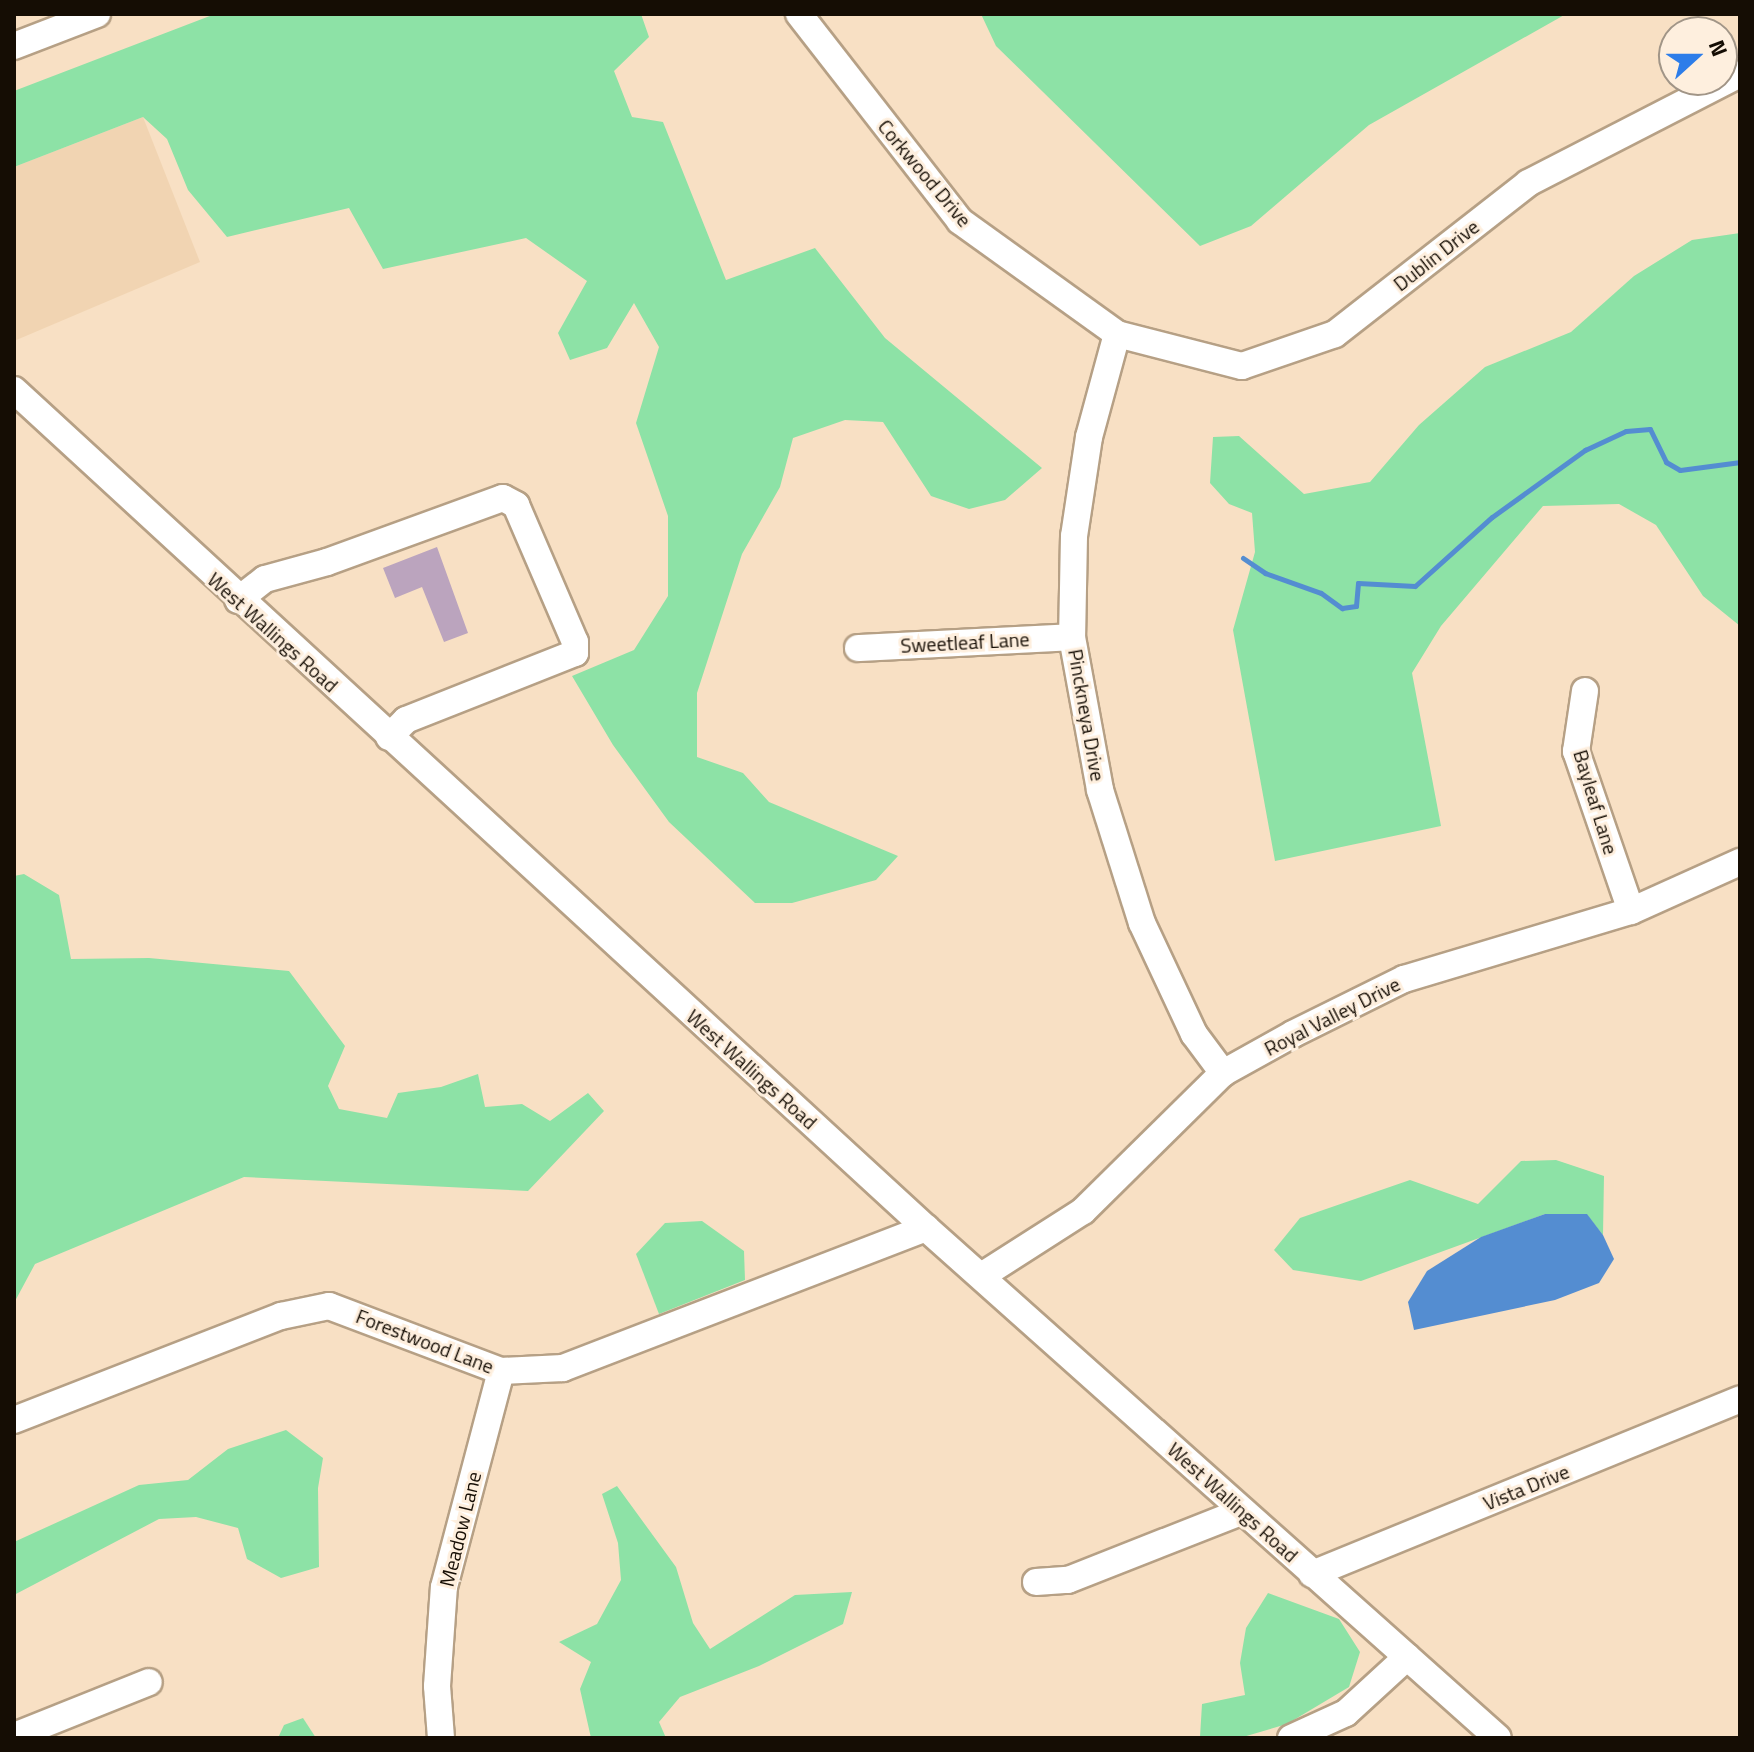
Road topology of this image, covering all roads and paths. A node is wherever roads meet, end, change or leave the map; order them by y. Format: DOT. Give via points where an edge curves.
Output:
graph roads {
  1 [pos="97,14"];
  2 [pos="799,14"];
  3 [pos="14,46"];
  4 [pos="1740,74"];
  5 [pos="1117,334"];
  6 [pos="14,390"];
  7 [pos="238,600"];
  8 [pos="1072,637"];
  9 [pos="858,648"];
  10 [pos="1585,691"];
  11 [pos="389,737"];
  12 [pos="1740,862"];
  13 [pos="1631,911"];
  14 [pos="1223,1073"];
  15 [pos="926,1228"];
  16 [pos="983,1275"];
  17 [pos="501,1371"];
  18 [pos="1740,1399"];
  19 [pos="14,1420"];
  20 [pos="1243,1511"];
  21 [pos="1312,1574"];
  22 [pos="1036,1582"];
  23 [pos="1407,1657"];
  24 [pos="149,1682"];
  25 [pos="14,1736"];
  26 [pos="441,1738"];
  27 [pos="1291,1738"];
  28 [pos="1498,1738"];
  1 -- 3 [label="street"];
  2 -- 5 [label="street, Corkwood Drive" via="960,221"];
  4 -- 5 [label="street, Dublin Drive" via="1528,183 1335,334 1242,366"];
  5 -- 8 [label="street, Pinckneya Drive" via="1089,437 1074,536"];
  6 -- 7 [label="street, West Wallings Road"];
  7 -- 11 [label="street, West Wallings Road"];
  7 -- 11 [label="street" via="265,579 510,500 575,642 575,653 406,720"];
  8 -- 9 [label="street, Sweetleaf Lane"];
  8 -- 14 [label="street, Pinckneya Drive" via="1100,790 1142,923 1194,1034"];
  10 -- 13 [label="street, Bayleaf Lane" via="1576,751"];
  11 -- 15 [label="street, West Wallings Road"];
  12 -- 13 [label="street, Royal Valley Drive"];
  13 -- 14 [label="street, Royal Valley Drive" via="1404,979"];
  14 -- 16 [label="street, Royal Valley Drive" via="1083,1211"];
  15 -- 16 [label="street, West Wallings Road"];
  15 -- 17 [label="street, Forestwood Lane" via="563,1368"];
  16 -- 20 [label="street, West Wallings Road"];
  17 -- 19 [label="street, Forestwood Lane" via="329,1306 281,1316"];
  17 -- 26 [label="street, Meadow Lane" via="444,1587 437,1686"];
  18 -- 21 [label="street, Vista Drive"];
  20 -- 21 [label="street, West Wallings Road"];
  20 -- 22 [label="street" via="1068,1580"];
  21 -- 23 [label="street, West Wallings Road"];
  23 -- 27 [label="street" via="1346,1713"];
  23 -- 28 [label="street, West Wallings Road"];
  24 -- 25 [label="street"];
}
